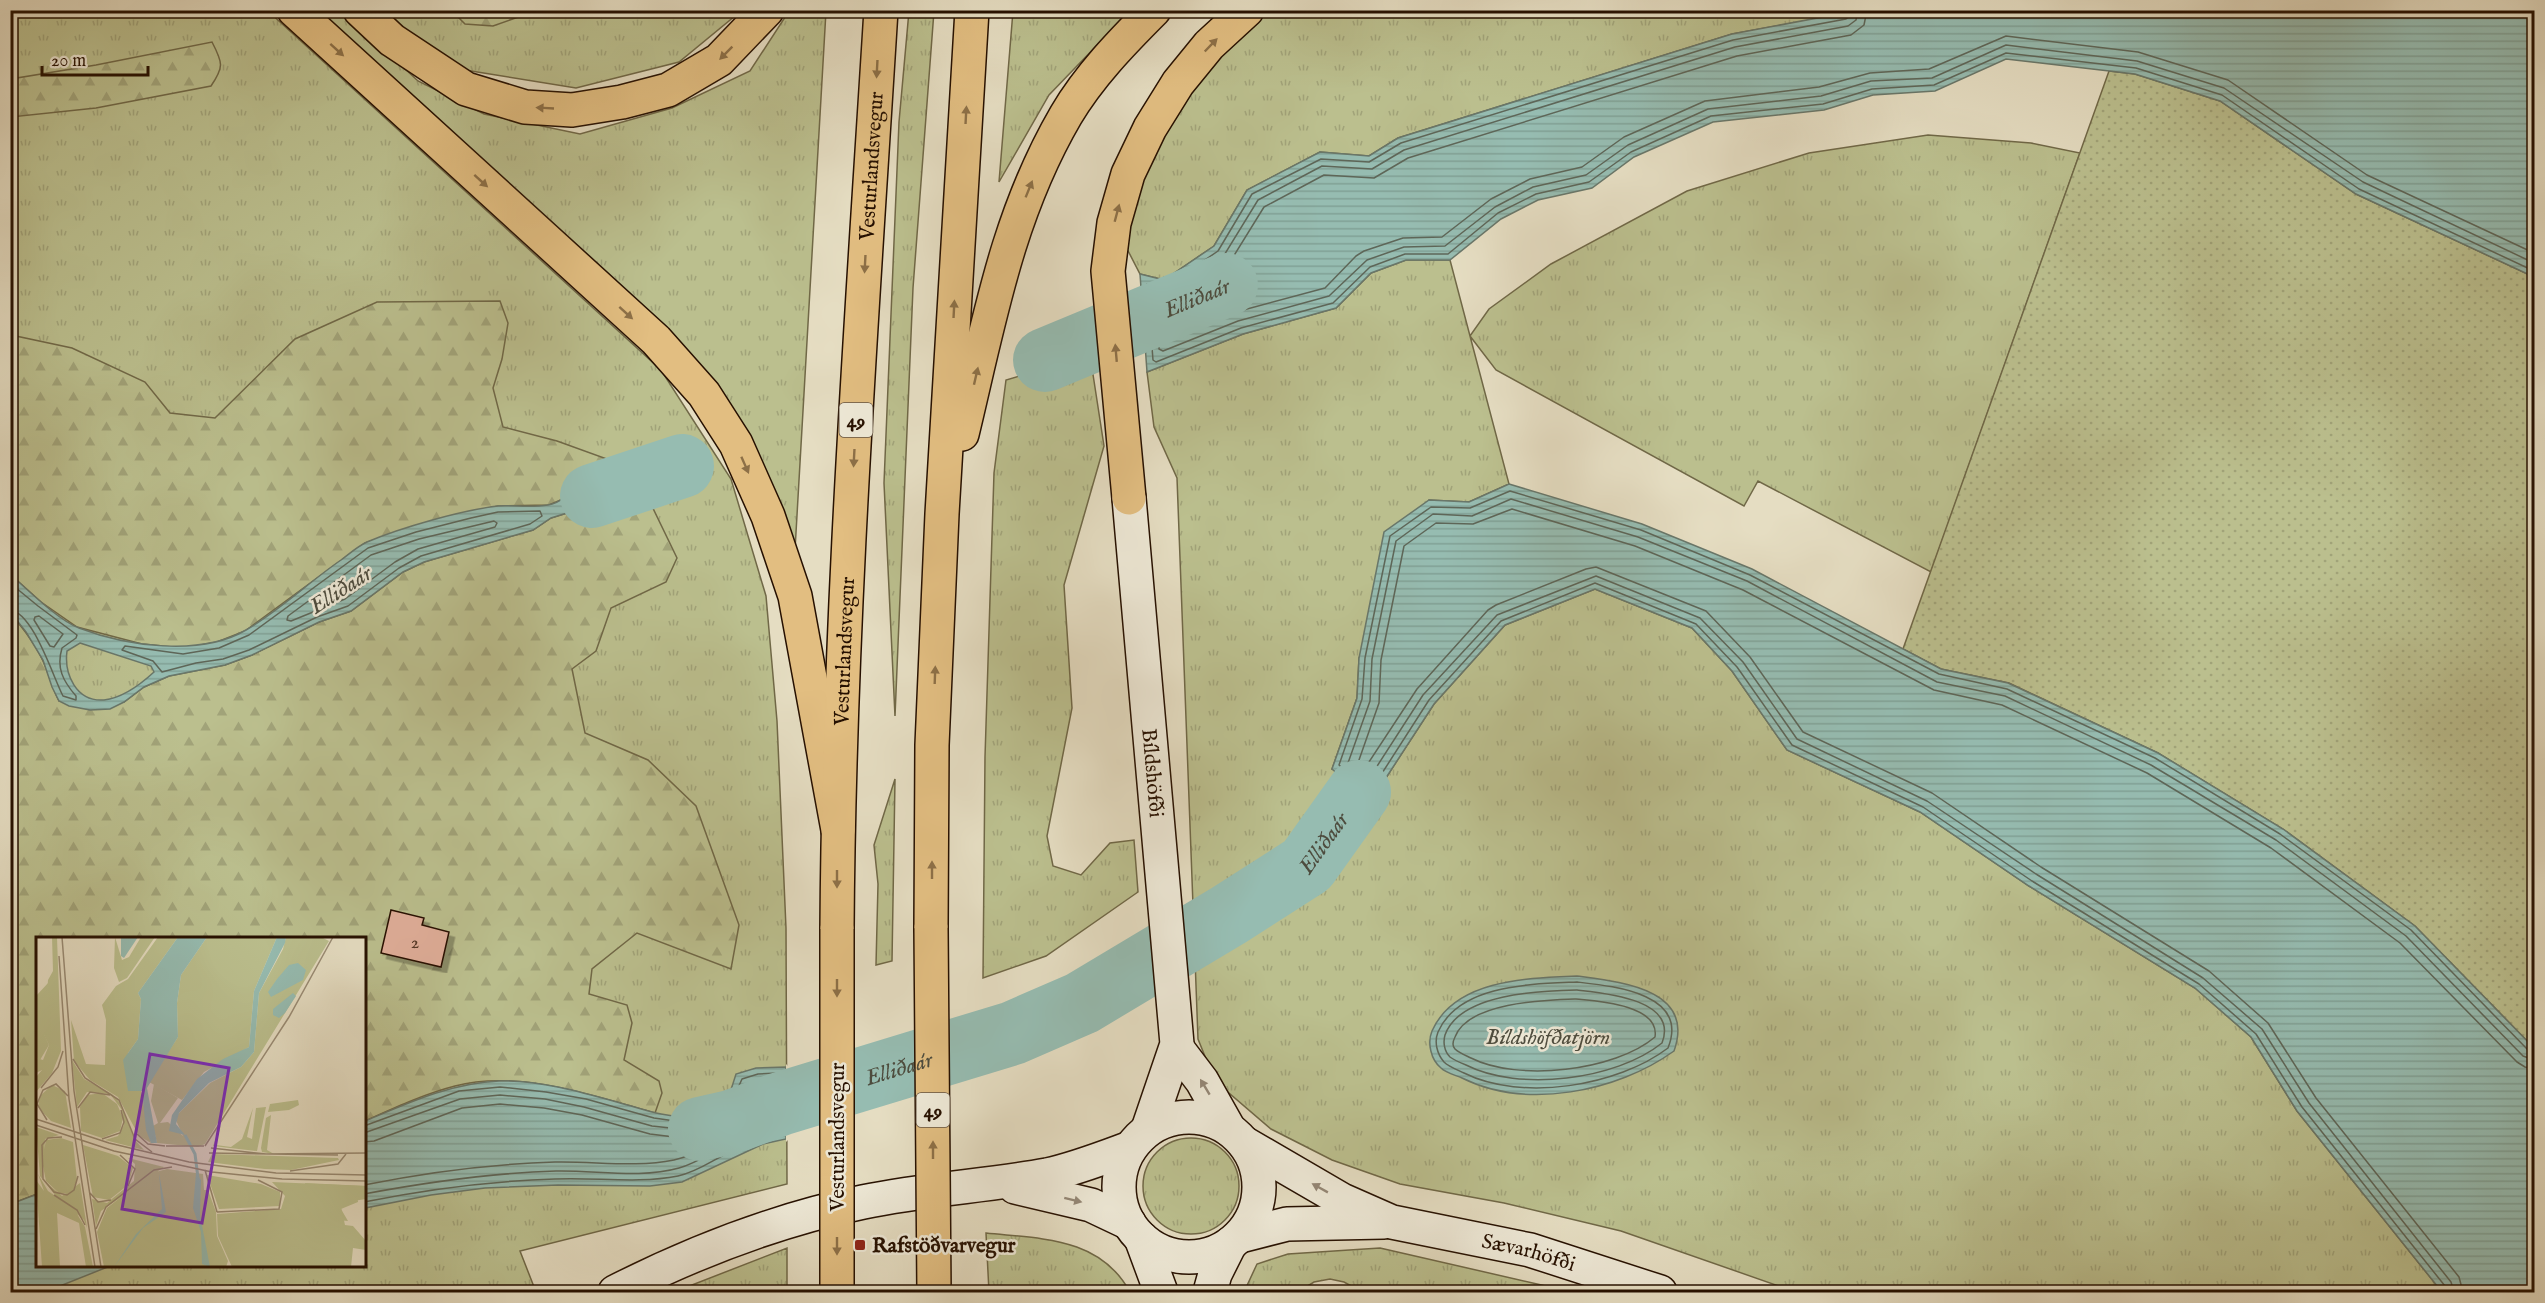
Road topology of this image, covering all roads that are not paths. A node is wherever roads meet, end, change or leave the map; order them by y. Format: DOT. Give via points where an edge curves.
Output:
graph roads {
  1 [pos="294,10"];
  2 [pos="360,10"];
  3 [pos="767,10"];
  4 [pos="881,10"];
  5 [pos="972,10"];
  6 [pos="1154,10"];
  7 [pos="1247,10"];
  8 [pos="1130,498"];
  9 [pos="942,514"];
  10 [pos="838,830"];
  11 [pos="1178,1047"];
  12 [pos="1237,1136"];
  13 [pos="1139,1139"];
  14 [pos="996,1183"];
  15 [pos="1392,1222"];
  16 [pos="1135,1231"];
  17 [pos="1235,1240"];
  18 [pos="615,1293"];
  19 [pos="837,1293"];
  20 [pos="934,1293"];
  21 [pos="1161,1293"];
  22 [pos="1210,1293"];
  23 [pos="1660,1293"];
  1 -- 10 [label="highway, one-way" via="656,340 704,394 736,444 768,516 795,596"];
  3 -- 2 [label="highway, one-way" via="719,60 668,90 572,110 525,107 466,89 392,40"];
  4 -- 10 [label="highway, Vesturlandsvegur / 49, one-way" via="846,578"];
  9 -- 5 [label="highway, 49, one-way"];
  9 -- 6 [label="highway, one-way" via="995,291 1036,171 1073,104 1105,61"];
  8 -- 7 [label="highway, one-way" via="1108,271 1114,223 1128,174 1178,82 1209,45"];
  8 -- 11 [label="street, Bíldshöfði"];
  20 -- 9 [label="highway, 49, one-way, bridge" via="932,745"];
  10 -- 19 [label="highway, Vesturlandsvegur / 49, one-way, bridge"];
  12 -- 11 [label="street, Bíldshöfði, one-way"];
  11 -- 13 [label="street"];
  12 -- 13 [label="street" via="1210,1119 1189,1116 1168,1119"];
  15 -- 12 [label="street, Sævarhöfði, one-way" via="1342,1200"];
  12 -- 17 [label="street, Bíldshöfði" via="1255,1160 1259,1200 1252,1220"];
  13 -- 14 [label="street" via="1050,1174"];
  13 -- 16 [label="street" via="1122,1166 1119,1186 1121,1205"];
  14 -- 16 [label="street, one-way" via="1091,1205"];
  14 -- 18 [label="street" via="862,1202 780,1223 734,1239"];
  15 -- 17 [label="street, Sævarhöfði" via="1287,1224"];
  15 -- 23 [label="street, Sævarhöfði" via="1530,1250"];
  16 -- 17 [label="street" via="1157,1249 1175,1256 1213,1253"];
  16 -- 21 [label="street"];
  17 -- 22 [label="street, Bíldshöfði" via="1215,1274"];
}
